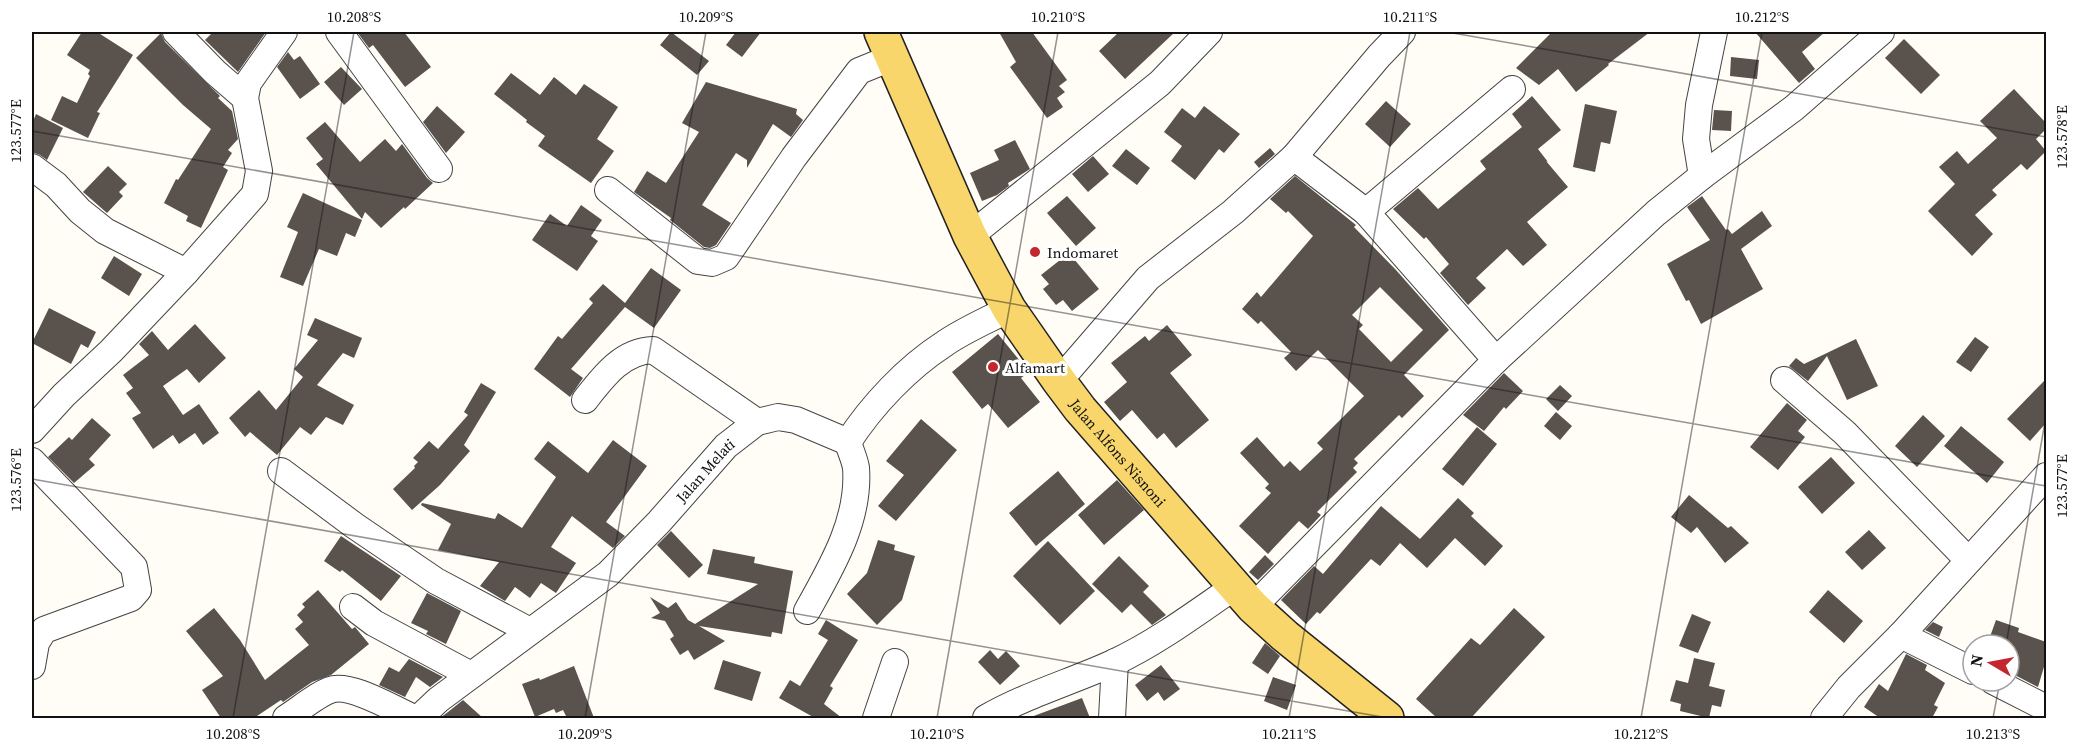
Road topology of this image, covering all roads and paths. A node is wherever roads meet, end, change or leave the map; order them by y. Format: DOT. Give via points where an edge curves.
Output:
graph roads {
  1 [pos="176,32"];
  2 [pos="284,32"];
  3 [pos="339,32"];
  4 [pos="1209,32"];
  5 [pos="1402,32"];
  6 [pos="1714,32"];
  7 [pos="1881,32"];
  8 [pos="886,45"];
  9 [pos="1512,89"];
  10 [pos="245,98"];
  11 [pos="1294,156"];
  12 [pos="32,167"];
  13 [pos="439,169"];
  14 [pos="1702,176"];
  15 [pos="608,190"];
  16 [pos="1366,212"];
  17 [pos="970,236"];
  18 [pos="186,272"];
  19 [pos="1009,309"];
  20 [pos="1496,360"];
  21 [pos="1784,380"];
  22 [pos="1059,381"];
  23 [pos="585,400"];
  24 [pos="757,422"];
  25 [pos="32,430"];
  26 [pos="848,442"];
  27 [pos="32,461"];
  28 [pos="281,471"];
  29 [pos="2046,476"];
  30 [pos="1968,560"];
  31 [pos="1244,597"];
  32 [pos="354,607"];
  33 [pos="807,611"];
  34 [pos="530,631"];
  35 [pos="1901,635"];
  36 [pos="895,662"];
  37 [pos="1115,662"];
  38 [pos="1961,665"];
  39 [pos="32,666"];
  40 [pos="471,675"];
  41 [pos="2017,693"];
  42 [pos="2046,708"];
  43 [pos="286,718"];
  44 [pos="414,718"];
  45 [pos="419,718"];
  46 [pos="876,718"];
  47 [pos="986,718"];
  48 [pos="1112,718"];
  49 [pos="1387,718"];
  50 [pos="1824,718"];
  1 -- 10 [label="street"];
  2 -- 10 [label="street" via="254,72"];
  3 -- 13 [label="street"];
  4 -- 17 [label="street" via="1160,83"];
  5 -- 11 [label="street"];
  6 -- 14 [label="street" via="1696,139"];
  7 -- 14 [label="street" via="1794,108"];
  8 -- 15 [label="street" via="859,71 794,157 726,258 712,263 698,261"];
  8 -- 17 [label="main road, Jalan Alfons Nisnoni"];
  9 -- 16 [label="street"];
  10 -- 18 [label="street" via="259,171 255,194"];
  11 -- 16 [label="street"];
  11 -- 22 [label="street" via="1233,212 1148,278"];
  12 -- 18 [label="street" via="105,231"];
  14 -- 20 [label="street" via="1656,213"];
  16 -- 20 [label="street"];
  17 -- 19 [label="main road, Jalan Alfons Nisnoni"];
  18 -- 25 [label="street"];
  19 -- 22 [label="main road, Jalan Alfons Nisnoni"];
  19 -- 26 [label="street" via="944,344 898,382"];
  20 -- 31 [label="street"];
  21 -- 30 [label="street" via="1845,433"];
  22 -- 31 [label="main road, Jalan Alfons Nisnoni"];
  23 -- 24 [label="street" via="611,367 640,351 653,350"];
  24 -- 26 [label="street" via="778,417 796,420"];
  24 -- 34 [label="street, Jalan Melati" via="726,446 608,573"];
  26 -- 33 [label="street" via="856,466 850,518 837,557"];
  27 -- 39 [label="street" via="134,567 138,590 131,598 44,630 36,643"];
  28 -- 34 [label="street" via="436,581"];
  29 -- 30 [label="street"];
  30 -- 35 [label="street"];
  31 -- 37 [label="street"];
  31 -- 49 [label="main road, Jalan Alfons Nisnoni" via="1285,636"];
  32 -- 40 [label="street" via="374,623"];
  34 -- 40 [label="street, Jalan Melati"];
  35 -- 38 [label="street"];
  35 -- 50 [label="street"];
  36 -- 46 [label="street"];
  37 -- 47 [label="street"];
  37 -- 48 [label="street"];
  40 -- 45 [label="street, Jalan Melati"];
  41 -- 42 [label="street"];
  43 -- 44 [label="street" via="331,689 347,689"];
}
